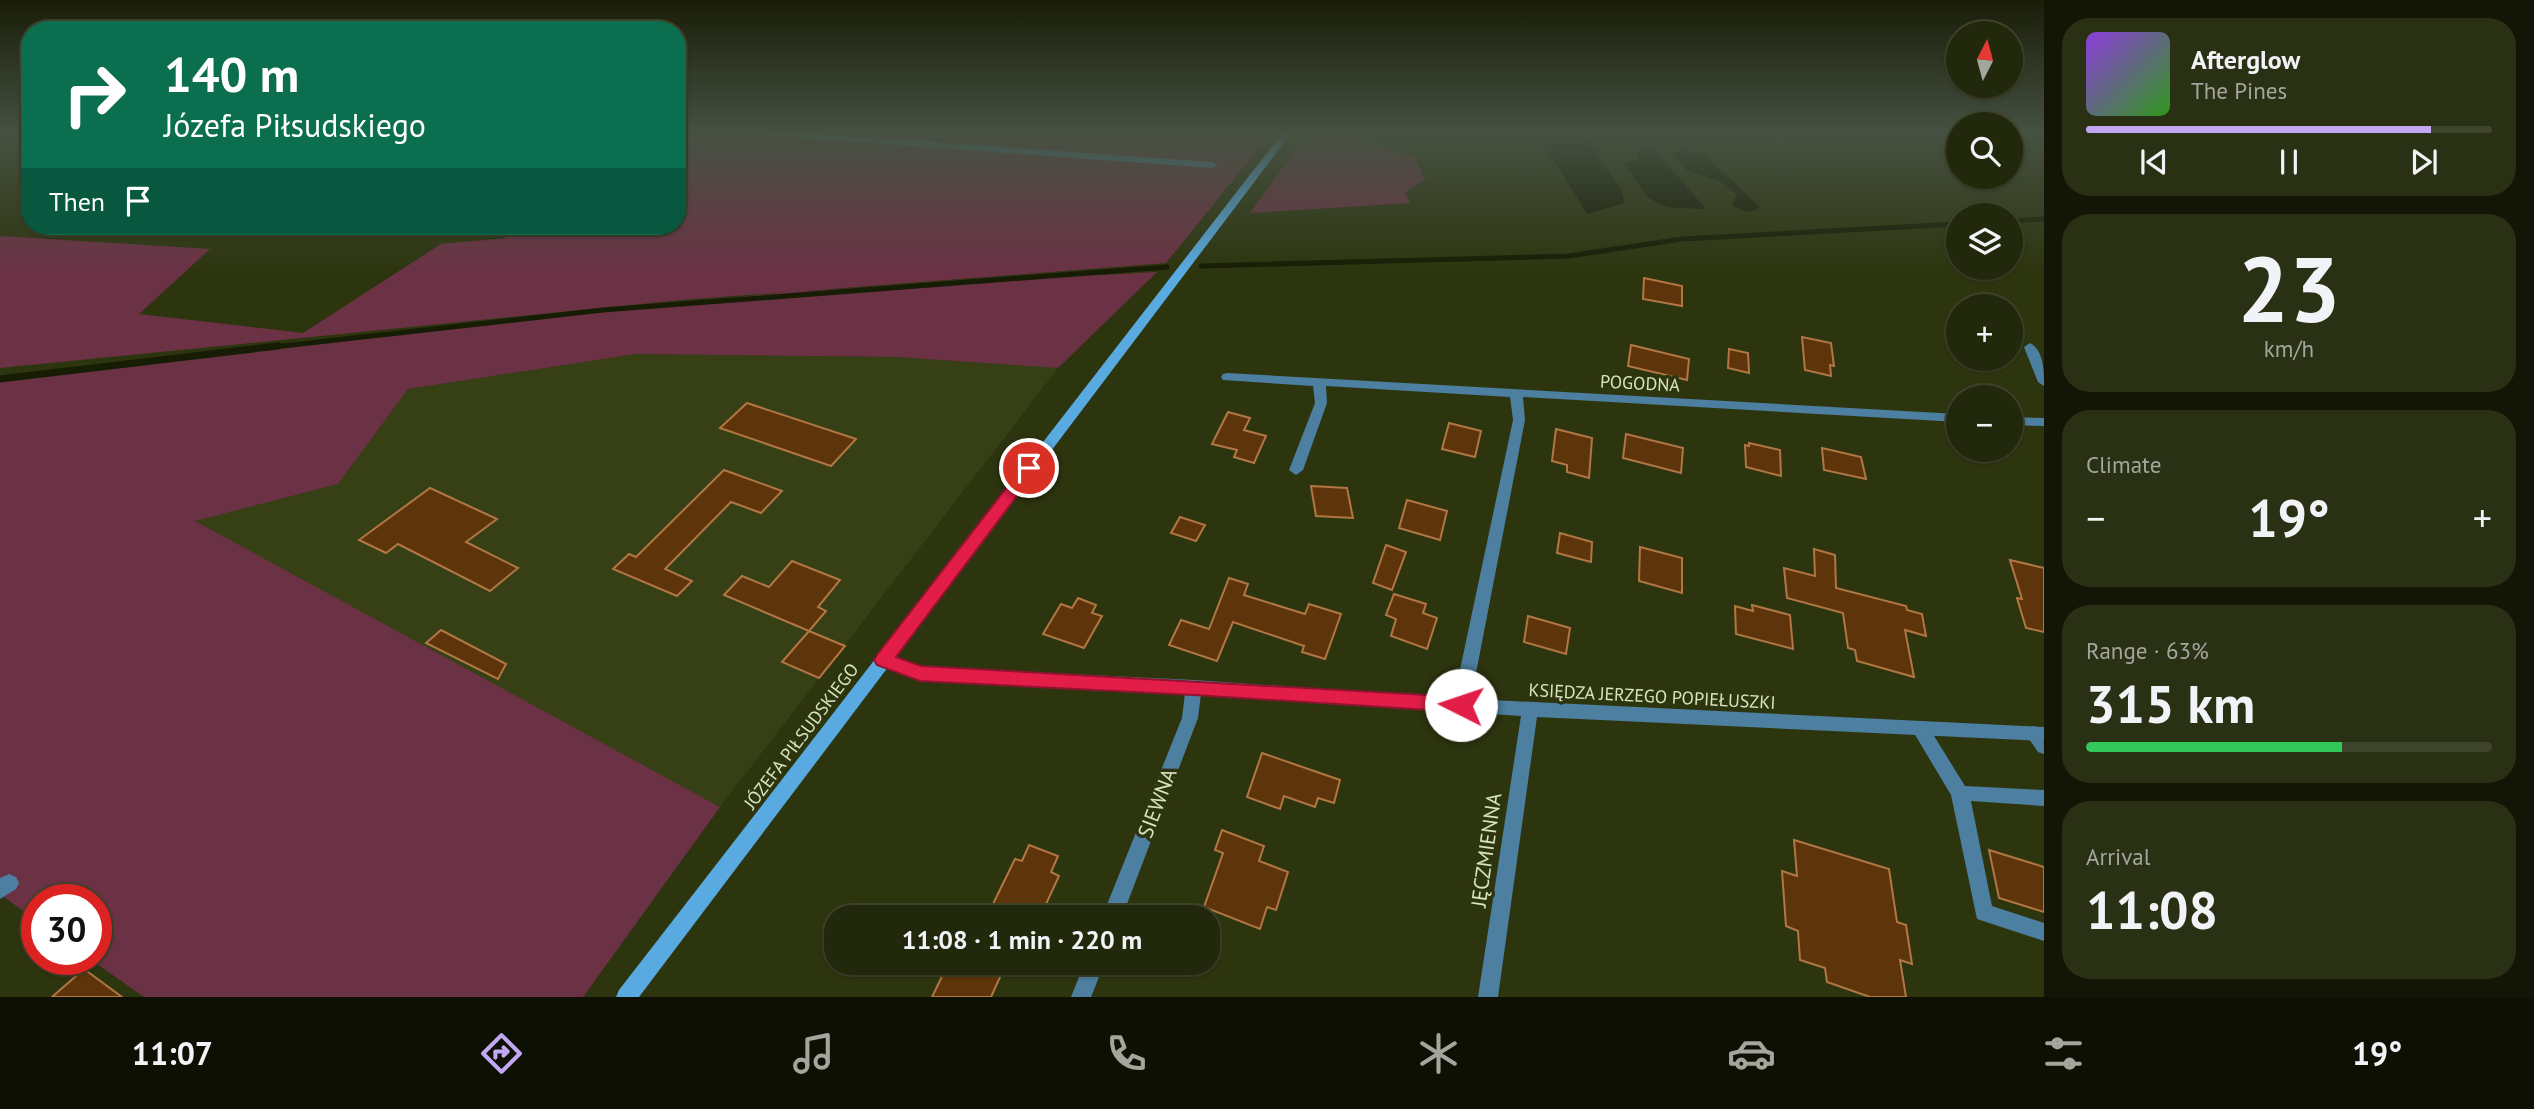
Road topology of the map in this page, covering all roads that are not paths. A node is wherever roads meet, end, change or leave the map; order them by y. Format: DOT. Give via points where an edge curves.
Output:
graph roads {
  1 [pos="1250,179"];
  2 [pos="2030,347"];
  3 [pos="1227,377"];
  4 [pos="1319,382"];
  5 [pos="2044,382"];
  6 [pos="1516,393"];
  7 [pos="1946,417"];
  8 [pos="2023,421"];
  9 [pos="2044,422"];
  10 [pos="1296,470"];
  11 [pos="883,660"];
  12 [pos="1194,687"];
  13 [pos="1461,705"];
  14 [pos="1530,710"];
  15 [pos="1920,728"];
  16 [pos="2041,738"];
  17 [pos="1960,793"];
  18 [pos="2044,798"];
  19 [pos="1117,905"];
  20 [pos="2044,932"];
  21 [pos="1090,975"];
  22 [pos="626,997"];
  23 [pos="1081,997"];
  24 [pos="1488,997"];
  1 -- 11 [label="main road, JÓZEFA PIŁSUDSKIEGO"];
  2 -- 5 [label="street"];
  3 -- 4 [label="street, POGODNA"];
  4 -- 6 [label="street, POGODNA"];
  4 -- 10 [label="street" via="1321,403"];
  6 -- 7 [label="street, POGODNA"];
  6 -- 13 [label="street" via="1519,419"];
  8 -- 9 [label="street"];
  11 -- 12 [label="street, KSIĘDZA JERZEGO POPIEŁUSZKI" via="920,673"];
  11 -- 22 [label="main road, JÓZEFA PIŁSUDSKIEGO"];
  12 -- 13 [label="street, KSIĘDZA JERZEGO POPIEŁUSZKI"];
  12 -- 19 [label="street, SIEWNA" via="1190,718"];
  13 -- 14 [label="street, KSIĘDZA JERZEGO POPIEŁUSZKI"];
  14 -- 15 [label="street, KSIĘDZA JERZEGO POPIEŁUSZKI"];
  14 -- 24 [label="street, JĘCZMIENNA"];
  15 -- 16 [label="street, KSIĘDZA JERZEGO POPIEŁUSZKI"];
  15 -- 17 [label="street"];
  17 -- 18 [label="street"];
  17 -- 20 [label="street" via="1984,912"];
  21 -- 23 [label="street"];
}
